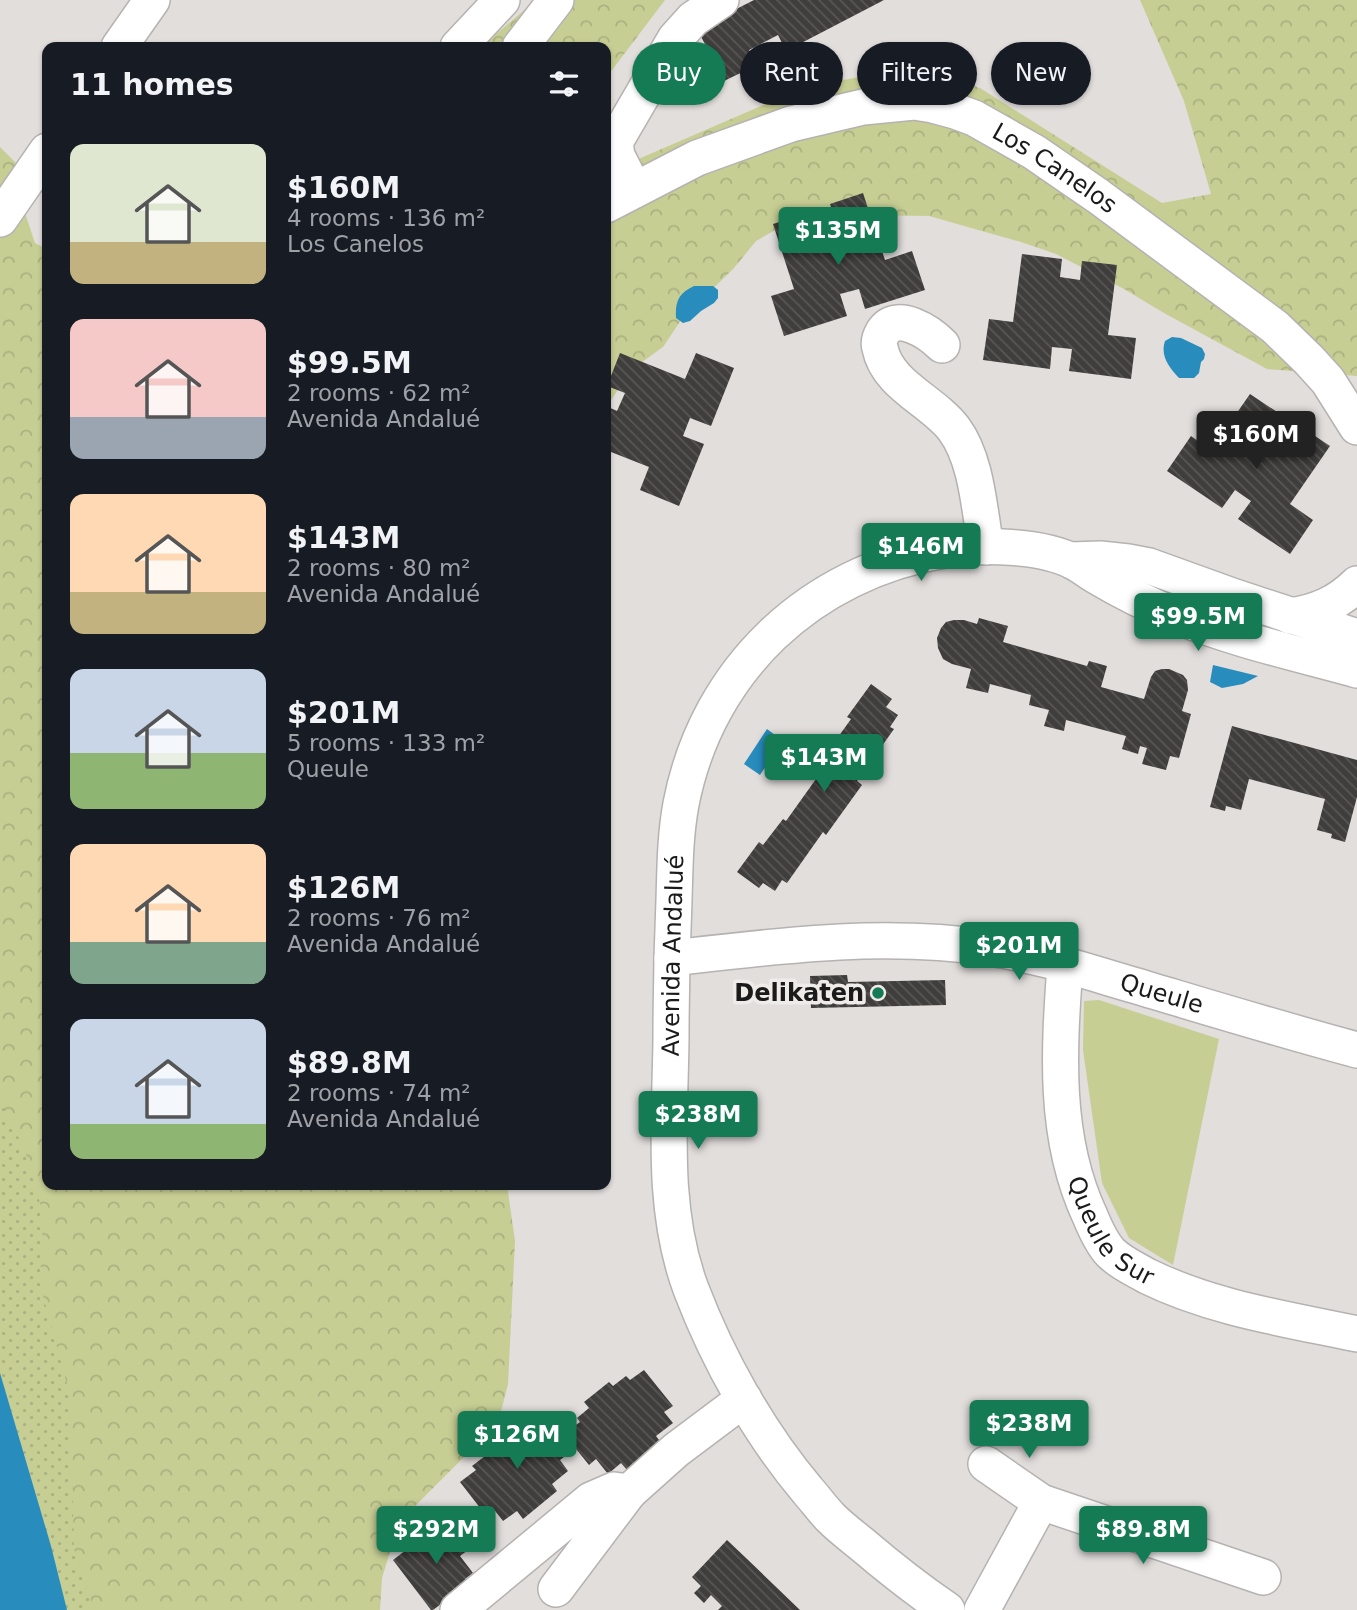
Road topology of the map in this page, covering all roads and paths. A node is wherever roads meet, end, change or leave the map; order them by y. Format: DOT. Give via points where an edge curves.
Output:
graph roads {
  1 [pos="152,0"];
  2 [pos="502,0"];
  3 [pos="556,0"];
  4 [pos="721,0"];
  5 [pos="123,42"];
  6 [pos="462,42"];
  7 [pos="524,42"];
  8 [pos="42,158"];
  9 [pos="620,197"];
  10 [pos="0,219"];
  11 [pos="942,345"];
  12 [pos="1357,427"];
  13 [pos="986,547"];
  14 [pos="1071,560"];
  15 [pos="1357,584"];
  16 [pos="1290,616"];
  17 [pos="1357,637"];
  18 [pos="1357,670"];
  19 [pos="672,958"];
  20 [pos="1065,965"];
  21 [pos="1357,1049"];
  22 [pos="1357,1334"];
  23 [pos="744,1399"];
  24 [pos="986,1464"];
  25 [pos="629,1492"];
  26 [pos="1041,1502"];
  27 [pos="1263,1577"];
  28 [pos="556,1589"];
  29 [pos="458,1610"];
  30 [pos="947,1610"];
  31 [pos="982,1610"];
  1 -- 5 [label="street"];
  2 -- 6 [label="street"];
  3 -- 7 [label="street"];
  4 -- 9 [label="street" via="693,19 675,39 615,142"];
  8 -- 10 [label="street"];
  9 -- 12 [label="street, Los Canelos" via="697,158 829,114 914,103 955,111 1034,152 1098,195 1275,327 1328,382"];
  11 -- 13 [label="street" via="919,327 900,324 886,328 879,342 897,378 956,430 971,462"];
  13 -- 14 [label="street, Avenida Andalué" via="1044,552"];
  13 -- 19 [label="street, Avenida Andalué" via="912,556 850,579 799,610 753,654 713,713 686,779 676,834"];
  14 -- 16 [label="street, Avenida Andalué" via="1149,566"];
  14 -- 18 [label="street, Avenida Andalué" via="1175,616"];
  15 -- 16 [label="street" via="1320,610"];
  16 -- 17 [label="street, Avenida Andalué"];
  19 -- 20 [label="street, Queule" via="813,943 902,940 989,948"];
  19 -- 23 [label="street, Avenida Andalué" via="670,1193 674,1227 690,1287"];
  20 -- 21 [label="street, Queule"];
  20 -- 22 [label="street, Queule Sur" via="1060,1041 1064,1128 1080,1196 1110,1253 1161,1282 1218,1303"];
  23 -- 25 [label="street"];
  23 -- 30 [label="street, Avenida Andalué" via="831,1519"];
  24 -- 26 [label="street"];
  25 -- 28 [label="street"];
  25 -- 29 [label="street" via="614,1490 591,1500"];
  26 -- 27 [label="street"];
  26 -- 31 [label="street"];
}
